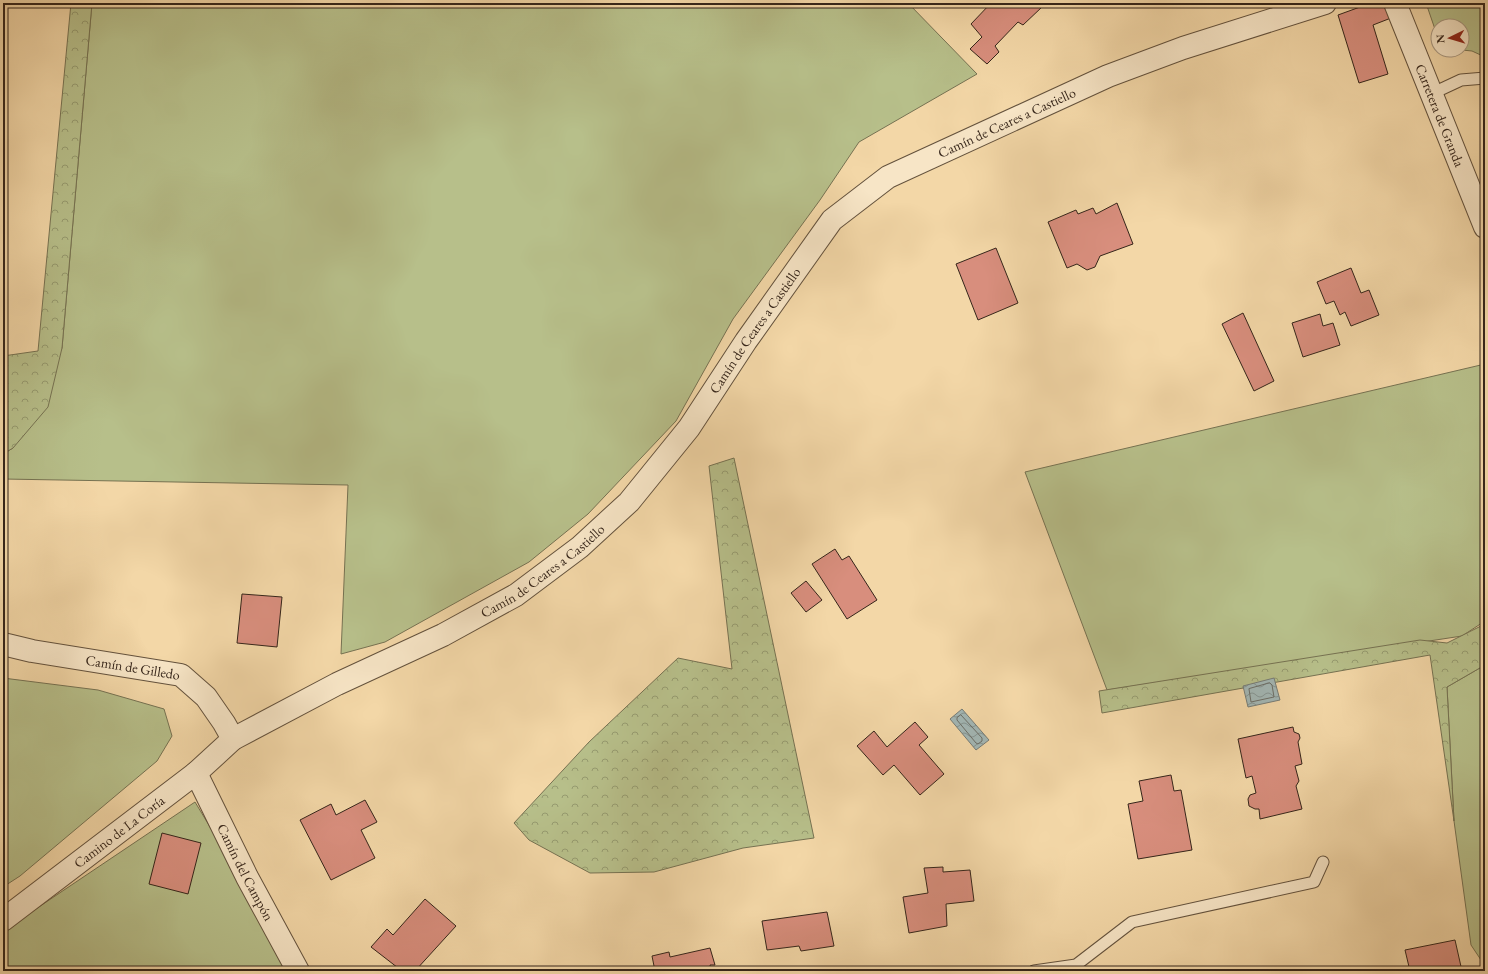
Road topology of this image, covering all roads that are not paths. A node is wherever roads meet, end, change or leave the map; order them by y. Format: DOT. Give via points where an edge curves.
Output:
graph roads {
  1 [pos="1325,3"];
  2 [pos="1396,3"];
  3 [pos="1485,78"];
  4 [pos="1431,94"];
  5 [pos="1485,227"];
  6 [pos="3,644"];
  7 [pos="234,739"];
  8 [pos="196,773"];
  9 [pos="1323,862"];
  10 [pos="3,920"];
  11 [pos="298,971"];
  12 [pos="1034,971"];
  1 -- 7 [label="street, Camín de Ceares a Castiello" via="1183,48 1108,76 888,177 832,220 746,341 689,428 629,502 580,547 509,599 443,635 337,684"];
  2 -- 4 [label="street, Carretera de Granda"];
  3 -- 4 [label="lane" via="1461,80"];
  4 -- 5 [label="street, Carretera de Granda"];
  6 -- 7 [label="street, Camín de Gilledo" via="181,675 206,697"];
  7 -- 8 [label="street, Camino de La Coría"];
  8 -- 10 [label="street, Camino de La Coría"];
  8 -- 11 [label="street, Camín del Campón" via="247,877"];
  9 -- 12 [label="lane" via="1314,882 1132,922 1076,965"];
}
